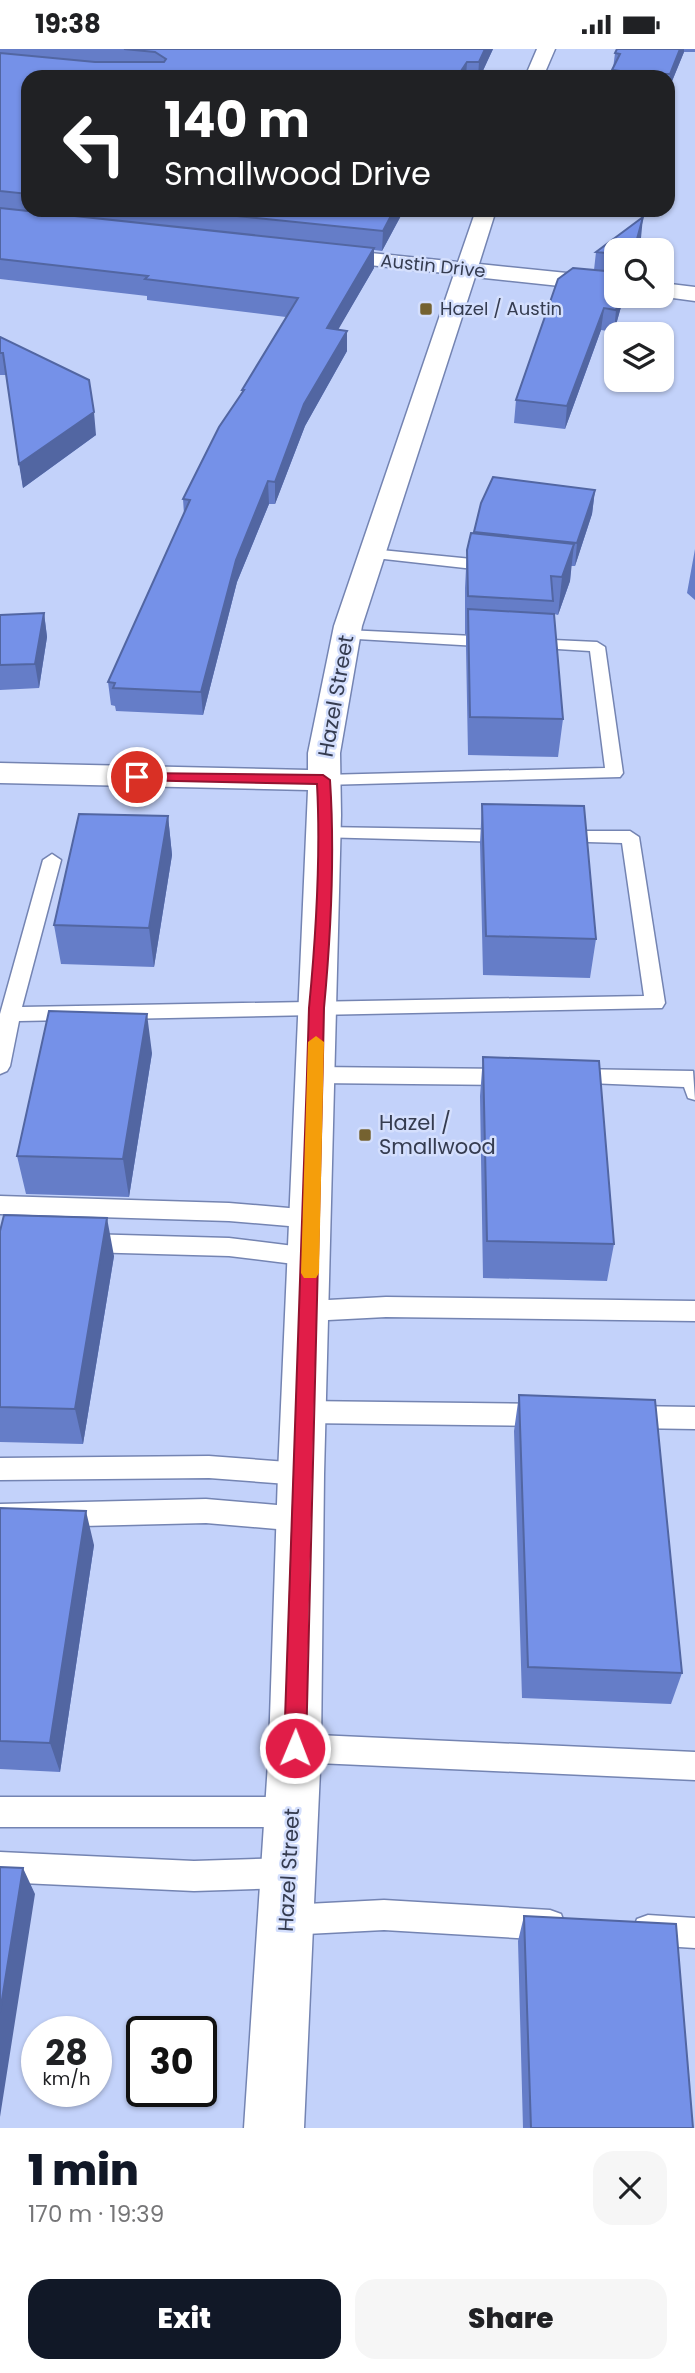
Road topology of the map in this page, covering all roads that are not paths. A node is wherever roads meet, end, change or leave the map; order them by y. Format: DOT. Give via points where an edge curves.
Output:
graph roads {
  1 [pos="546,49"];
  2 [pos="537,70"];
  3 [pos="483,217"];
  4 [pos="296,251"];
  5 [pos="464,269"];
  6 [pos="604,284"];
  7 [pos="674,291"];
  8 [pos="695,294"];
  9 [pos="371,554"];
  10 [pos="507,567"];
  11 [pos="346,635"];
  12 [pos="0,773"];
  13 [pos="323,780"];
  14 [pos="323,833"];
  15 [pos="52,860"];
  16 [pos="316,1008"];
  17 [pos="10,1014"];
  18 [pos="0,1066"];
  19 [pos="316,1075"];
  20 [pos="526,1077"];
  21 [pos="554,1077"];
  22 [pos="695,1092"];
  23 [pos="0,1205"];
  24 [pos="311,1238"];
  25 [pos="67,1242"];
  26 [pos="309,1311"];
  27 [pos="695,1311"];
  28 [pos="303,1412"];
  29 [pos="561,1416"];
  30 [pos="601,1416"];
  31 [pos="695,1418"];
  32 [pos="0,1469"];
  33 [pos="301,1474"];
  34 [pos="0,1516"];
  35 [pos="300,1519"];
  36 [pos="295,1748"];
  37 [pos="695,1766"];
  38 [pos="0,1812"];
  39 [pos="292,1812"];
  40 [pos="0,1867"];
  41 [pos="289,1873"];
  42 [pos="287,1920"];
  43 [pos="573,1926"];
  44 [pos="614,1928"];
  45 [pos="695,1933"];
  46 [pos="274,2128"];
  1 -- 2 [label="street"];
  3 -- 5 [label="street, Hazel Street"];
  4 -- 5 [label="street, Austin Drive"];
  5 -- 6 [label="street, Austin Drive"];
  5 -- 9 [label="street, Hazel Street"];
  7 -- 8 [label="street"];
  9 -- 10 [label="lane"];
  9 -- 11 [label="street, Hazel Street"];
  11 -- 13 [label="street, Hazel Street"];
  11 -- 13 [label="lane" via="597,647 614,773"];
  12 -- 13 [label="street"];
  13 -- 14 [label="street, Hazel Street"];
  14 -- 16 [label="street, Hazel Street"];
  14 -- 16 [label="lane" via="630,837 655,1003"];
  15 -- 17 [label="lane"];
  16 -- 17 [label="lane" via="246,1013"];
  16 -- 19 [label="street, Hazel Street"];
  17 -- 18 [label="lane"];
  19 -- 20 [label="lane"];
  19 -- 24 [label="street, Hazel Street"];
  21 -- 22 [label="lane" via="693,1079"];
  23 -- 24 [label="lane" via="229,1212"];
  24 -- 25 [label="lane" via="229,1247"];
  24 -- 26 [label="street, Hazel Street"];
  26 -- 27 [label="lane" via="386,1307"];
  26 -- 28 [label="street, Hazel Street"];
  28 -- 29 [label="lane"];
  28 -- 33 [label="street, Hazel Street"];
  30 -- 31 [label="lane"];
  32 -- 33 [label="lane" via="209,1467"];
  33 -- 35 [label="street, Hazel Street"];
  34 -- 35 [label="lane" via="206,1511"];
  35 -- 36 [label="street, Hazel Street"];
  36 -- 37 [label="lane"];
  36 -- 39 [label="street, Hazel Street"];
  38 -- 39 [label="lane"];
  39 -- 41 [label="street, Hazel Street"];
  40 -- 41 [label="lane" via="194,1876"];
  41 -- 42 [label="street, Hazel Street"];
  42 -- 43 [label="lane" via="383,1916"];
  42 -- 46 [label="street, Hazel Street"];
  44 -- 45 [label="lane"];
}
